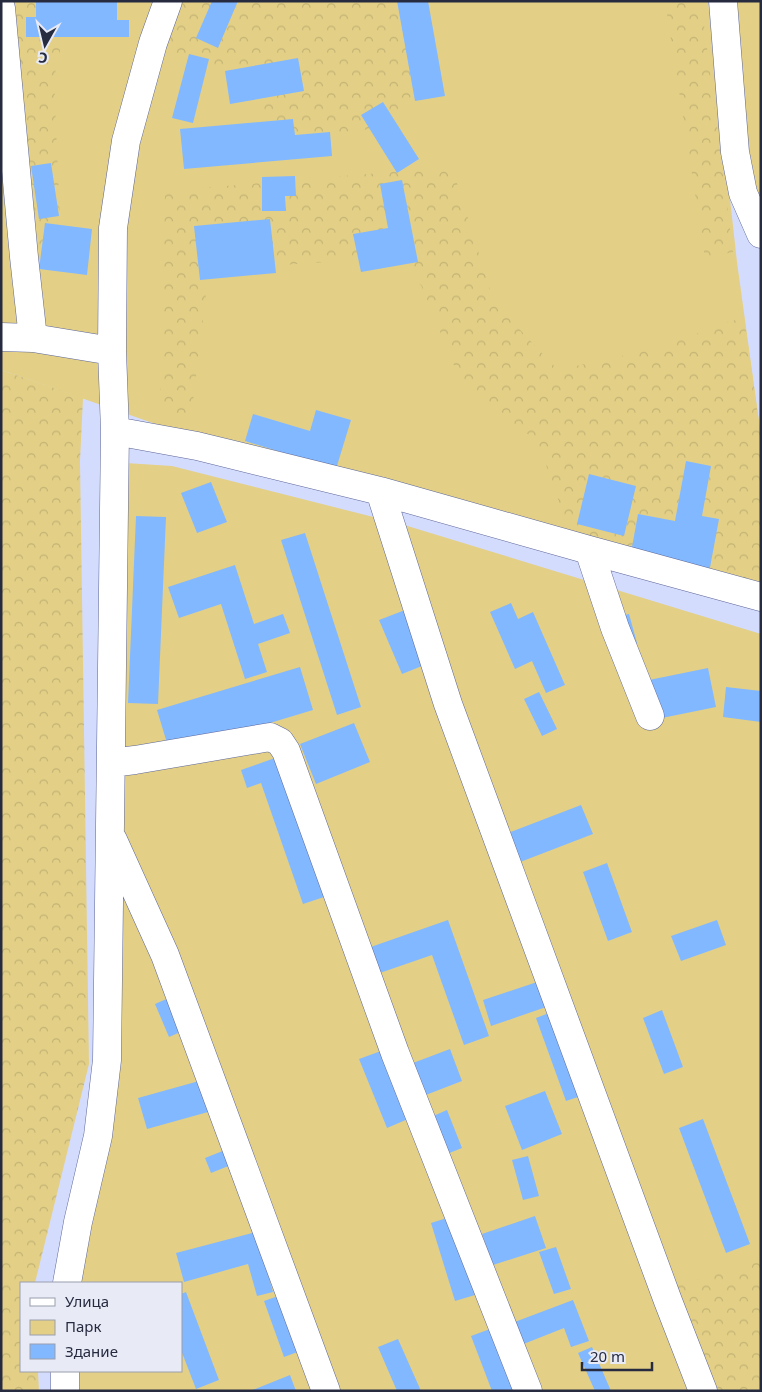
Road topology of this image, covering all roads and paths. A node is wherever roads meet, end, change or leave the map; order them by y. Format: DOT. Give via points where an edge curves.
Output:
graph roads {
  1 [pos="168,1"];
  2 [pos="723,1"];
  3 [pos="1,8"];
  4 [pos="761,234"];
  5 [pos="1,337"];
  6 [pos="33,338"];
  7 [pos="112,351"];
  8 [pos="115,431"];
  9 [pos="380,491"];
  10 [pos="589,550"];
  11 [pos="761,597"];
  12 [pos="650,716"];
  13 [pos="111,763"];
  14 [pos="110,832"];
  15 [pos="67,1282"];
  16 [pos="64,1372"];
  17 [pos="65,1391"];
  18 [pos="326,1391"];
  19 [pos="528,1391"];
  20 [pos="703,1391"];
  1 -- 7 [label="street" via="126,141 113,228"];
  2 -- 4 [label="street" via="735,152 743,193"];
  3 -- 6 [label="street"];
  5 -- 6 [label="street"];
  6 -- 7 [label="street"];
  7 -- 8 [label="street"];
  8 -- 9 [label="street" via="197,446"];
  8 -- 13 [label="street"];
  9 -- 10 [label="street"];
  9 -- 20 [label="street" via="448,704"];
  10 -- 11 [label="street"];
  10 -- 12 [label="street"];
  13 -- 14 [label="street"];
  13 -- 19 [label="street" via="270,737 280,742 286,751 395,1053"];
  14 -- 15 [label="street" via="107,1060 98,1136"];
  14 -- 18 [label="street" via="165,955"];
  16 -- 17 [label="street"];
}
